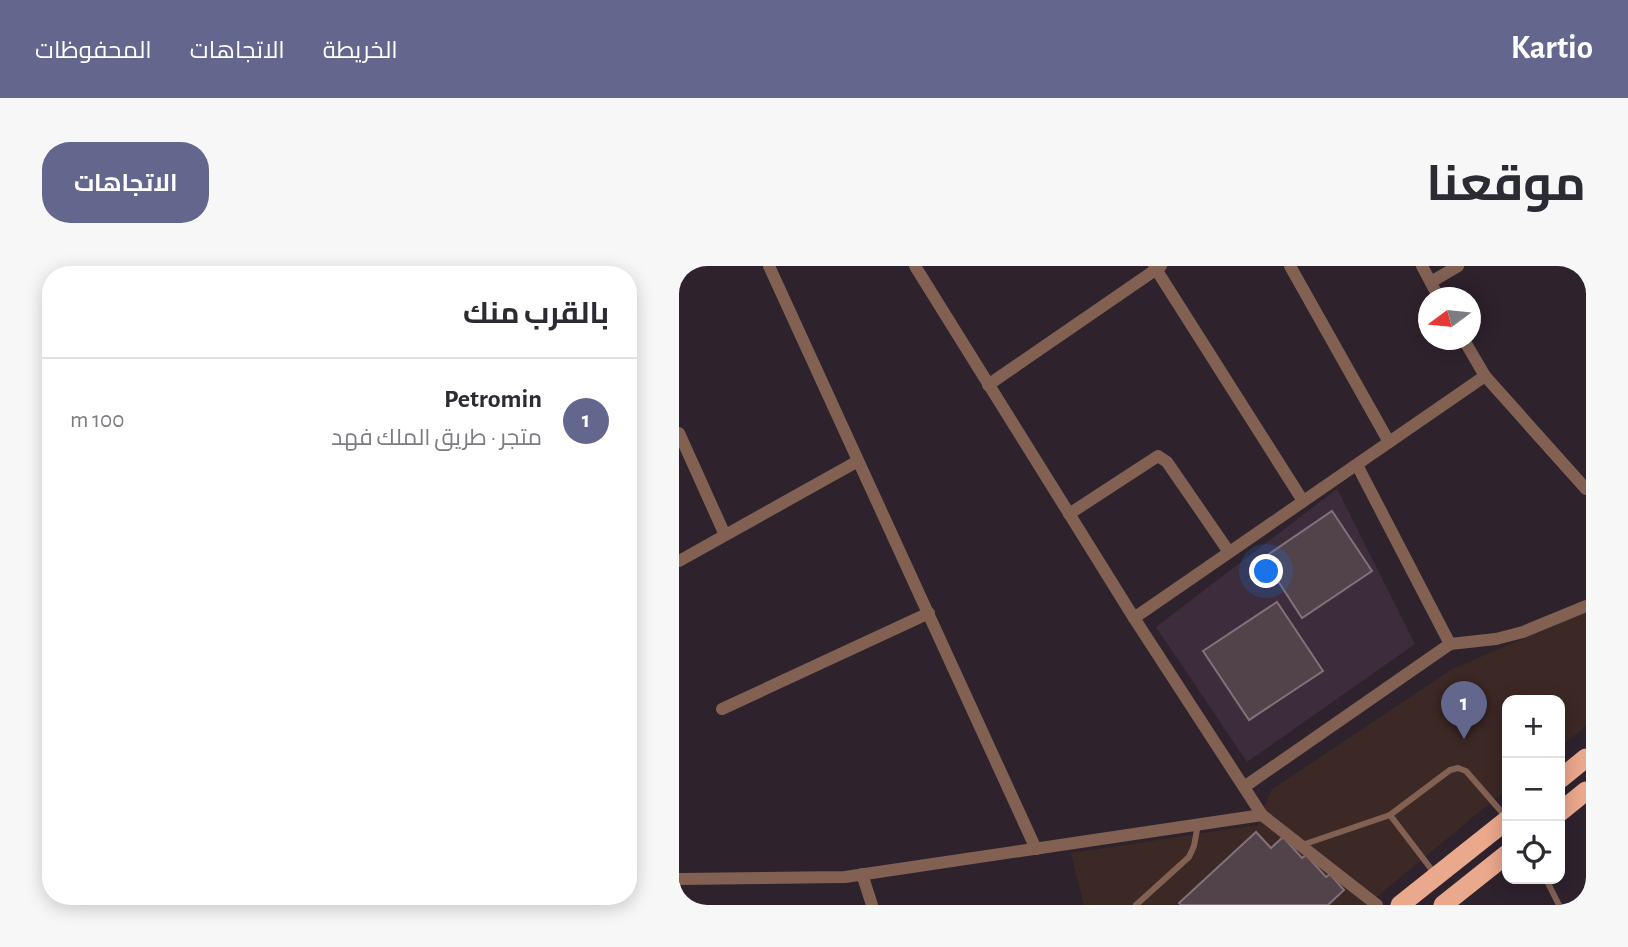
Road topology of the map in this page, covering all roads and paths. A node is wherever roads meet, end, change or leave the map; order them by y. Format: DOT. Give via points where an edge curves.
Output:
graph roads {
  1 [pos="769,266"];
  2 [pos="915,266"];
  3 [pos="1290,266"];
  4 [pos="1422,266"];
  5 [pos="1458,266"];
  6 [pos="1157,267"];
  7 [pos="1431,282"];
  8 [pos="1434,287"];
  9 [pos="1470,350"];
  10 [pos="1485,376"];
  11 [pos="988,385"];
  12 [pos="679,433"];
  13 [pos="1389,442"];
  14 [pos="859,461"];
  15 [pos="1357,464"];
  16 [pos="1586,489"];
  17 [pos="1303,502"];
  18 [pos="1069,514"];
  19 [pos="725,535"];
  20 [pos="1229,552"];
  21 [pos="679,561"];
  22 [pos="1586,606"];
  23 [pos="929,613"];
  24 [pos="1133,618"];
  25 [pos="1450,644"];
  26 [pos="722,709"];
  27 [pos="1586,758"];
  28 [pos="1565,775"];
  29 [pos="1244,788"];
  30 [pos="1586,791"];
  31 [pos="1565,808"];
  32 [pos="1502,813"];
  33 [pos="1262,815"];
  34 [pos="1390,815"];
  35 [pos="1505,821"];
  36 [pos="1198,824"];
  37 [pos="1300,845"];
  38 [pos="1036,849"];
  39 [pos="1502,858"];
  40 [pos="862,874"];
  41 [pos="1437,876"];
  42 [pos="679,879"];
  43 [pos="1548,884"];
  44 [pos="872,905"];
  45 [pos="1136,905"];
  46 [pos="1377,905"];
  47 [pos="1400,905"];
  48 [pos="1443,905"];
  49 [pos="1559,905"];
  1 -- 14 [label="street"];
  2 -- 11 [label="street"];
  3 -- 13 [label="street"];
  4 -- 7 [label="street"];
  5 -- 7 [label="street"];
  6 -- 11 [label="street"];
  6 -- 17 [label="street"];
  7 -- 8 [label="street"];
  9 -- 10 [label="street"];
  10 -- 13 [label="street"];
  10 -- 16 [label="street"];
  11 -- 18 [label="street"];
  12 -- 19 [label="street"];
  13 -- 15 [label="street"];
  14 -- 19 [label="street"];
  14 -- 23 [label="street"];
  15 -- 17 [label="street"];
  15 -- 25 [label="street"];
  17 -- 20 [label="street"];
  18 -- 20 [label="street" via="1158,456"];
  18 -- 24 [label="street"];
  19 -- 21 [label="street"];
  20 -- 24 [label="street"];
  22 -- 25 [label="street" via="1523,632"];
  23 -- 26 [label="street"];
  23 -- 38 [label="street"];
  24 -- 29 [label="street"];
  25 -- 29 [label="street"];
  27 -- 28 [label="highway"];
  29 -- 33 [label="street"];
  30 -- 31 [label="highway"];
  32 -- 34 [label="lane" via="1466,771 1458,768"];
  33 -- 36 [label="street"];
  33 -- 37 [label="street"];
  34 -- 37 [label="lane"];
  34 -- 41 [label="lane"];
  35 -- 41 [label="highway"];
  36 -- 38 [label="street"];
  36 -- 45 [label="lane" via="1189,857"];
  37 -- 46 [label="street"];
  38 -- 40 [label="street"];
  39 -- 48 [label="highway"];
  40 -- 42 [label="street"];
  40 -- 44 [label="street"];
  41 -- 47 [label="highway"];
  43 -- 49 [label="lane"];
}
